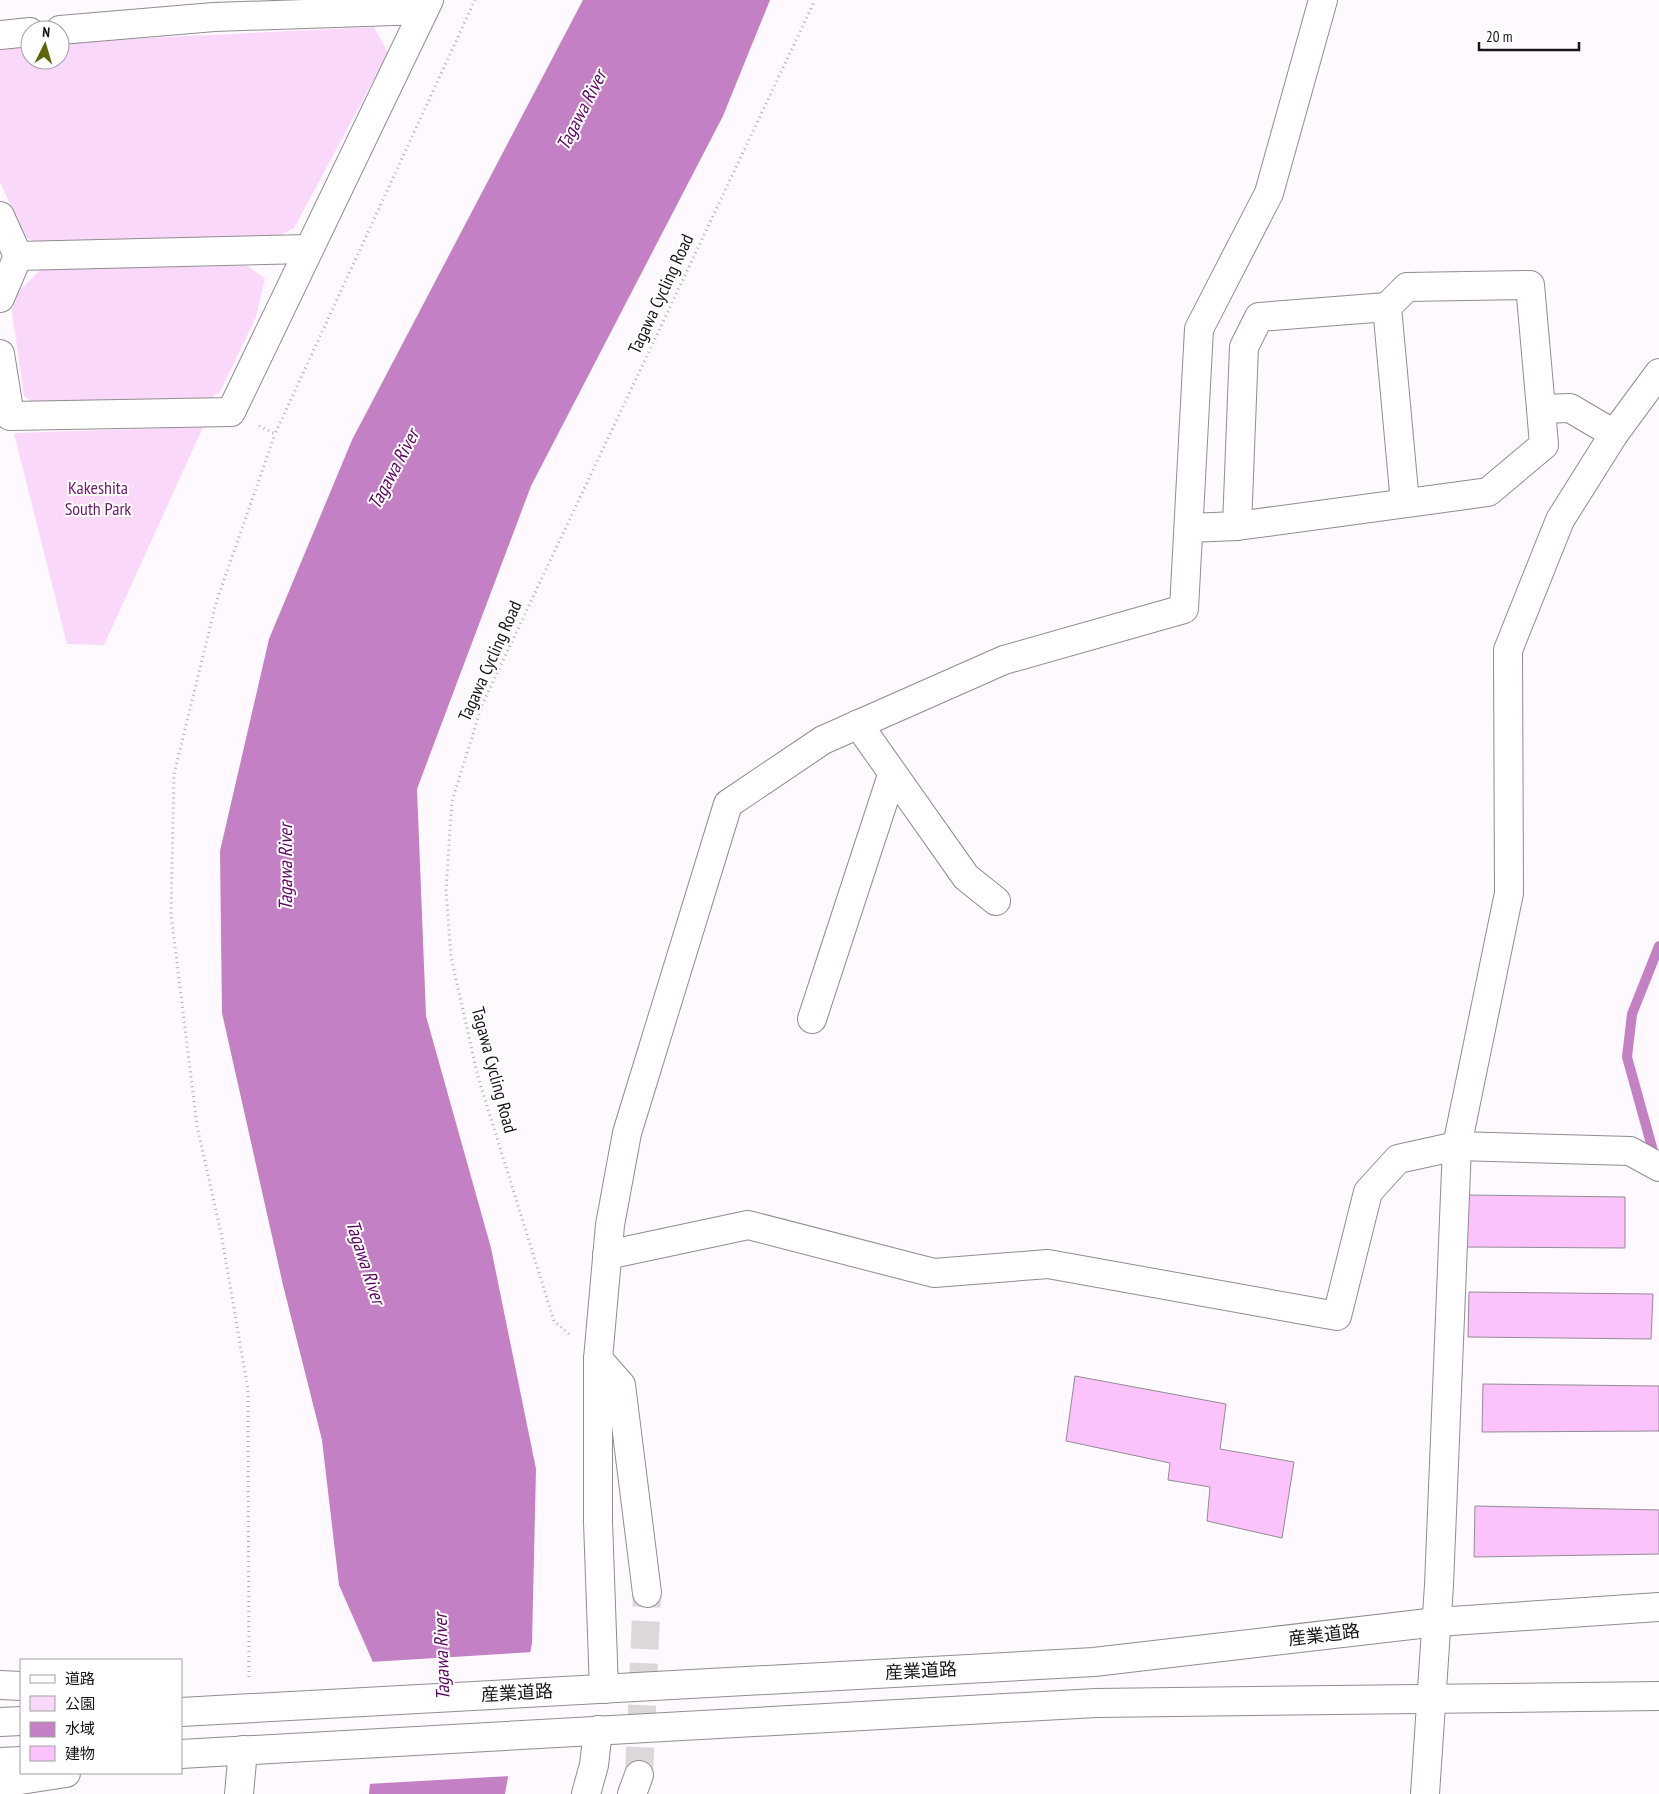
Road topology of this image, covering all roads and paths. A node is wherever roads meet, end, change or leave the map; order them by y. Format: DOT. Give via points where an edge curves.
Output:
graph roads {
  1 [pos="475,0"];
  2 [pos="815,0"];
  3 [pos="1323,0"];
  4 [pos="427,5"];
  5 [pos="217,9"];
  6 [pos="70,29"];
  7 [pos="20,33"];
  8 [pos="0,35"];
  9 [pos="0,216"];
  10 [pos="310,249"];
  11 [pos="18,256"];
  12 [pos="0,298"];
  13 [pos="1387,307"];
  14 [pos="0,354"];
  15 [pos="1659,373"];
  16 [pos="1541,409"];
  17 [pos="231,412"];
  18 [pos="275,434"];
  19 [pos="1614,434"];
  20 [pos="1405,503"];
  21 [pos="1237,526"];
  22 [pos="1189,528"];
  23 [pos="858,724"];
  24 [pos="892,775"];
  25 [pos="996,901"];
  26 [pos="812,1019"];
  27 [pos="1457,1146"];
  28 [pos="1659,1167"];
  29 [pos="607,1255"];
  30 [pos="598,1359"];
  31 [pos="647,1593"];
  32 [pos="1659,1607"];
  33 [pos="1437,1622"];
  34 [pos="0,1685"];
  35 [pos="20,1686"];
  36 [pos="592,1689"];
  37 [pos="1659,1696"];
  38 [pos="1431,1700"];
  39 [pos="256,1707"];
  40 [pos="182,1712"];
  41 [pos="20,1721"];
  42 [pos="0,1722"];
  43 [pos="587,1731"];
  44 [pos="252,1750"];
  45 [pos="182,1754"];
  46 [pos="20,1761"];
  47 [pos="0,1762"];
  48 [pos="59,1774"];
  49 [pos="0,1783"];
  50 [pos="240,1794"];
  51 [pos="586,1794"];
  52 [pos="1425,1794"];
  1 -- 18 [label="path"];
  2 -- 30 [label="path, Tagawa Cycling Road" via="482,705 452,801 446,890 451,957 478,1077 554,1321"];
  3 -- 22 [label="street" via="1269,193 1199,329"];
  4 -- 5 [label="street"];
  4 -- 10 [label="street"];
  5 -- 6 [label="street"];
  7 -- 8 [label="street"];
  9 -- 11 [label="street"];
  10 -- 11 [label="street"];
  10 -- 17 [label="street"];
  11 -- 12 [label="street"];
  13 -- 16 [label="street" via="1407,287 1530,285"];
  13 -- 20 [label="street"];
  13 -- 21 [label="street" via="1258,317 1244,347"];
  14 -- 17 [label="street" via="10,416"];
  15 -- 19 [label="street"];
  16 -- 19 [label="street" via="1570,408"];
  16 -- 20 [label="street" via="1544,445 1488,492"];
  17 -- 18 [label="path"];
  18 -- 39 [label="path" via="216,603 174,774 171,914 197,1126 221,1233 248,1390"];
  19 -- 27 [label="street" via="1560,520 1508,650 1509,893"];
  20 -- 21 [label="street"];
  21 -- 22 [label="street"];
  22 -- 23 [label="street" via="1184,609 1004,660"];
  23 -- 24 [label="street"];
  23 -- 29 [label="street" via="823,740 728,804 627,1133"];
  24 -- 25 [label="street" via="966,877"];
  24 -- 26 [label="street"];
  27 -- 28 [label="street" via="1630,1151"];
  27 -- 29 [label="street" via="1398,1159 1368,1192 1337,1316 1048,1264 934,1273 748,1225"];
  27 -- 33 [label="street"];
  29 -- 30 [label="street"];
  30 -- 31 [label="street" via="621,1385"];
  30 -- 36 [label="street" via="598,1522"];
  32 -- 33 [label="street, 産業道路"];
  33 -- 36 [label="street, 産業道路" via="1094,1662"];
  33 -- 38 [label="street"];
  34 -- 35 [label="street"];
  36 -- 39 [label="street, 産業道路"];
  37 -- 38 [label="street"];
  38 -- 43 [label="street" via="1096,1703"];
  38 -- 52 [label="street"];
  39 -- 40 [label="street, 産業道路"];
  41 -- 42 [label="street"];
  43 -- 44 [label="street"];
  43 -- 51 [label="street" via="594,1765"];
  44 -- 45 [label="street"];
  44 -- 50 [label="street"];
  46 -- 47 [label="street"];
  48 -- 49 [label="street"];
}
